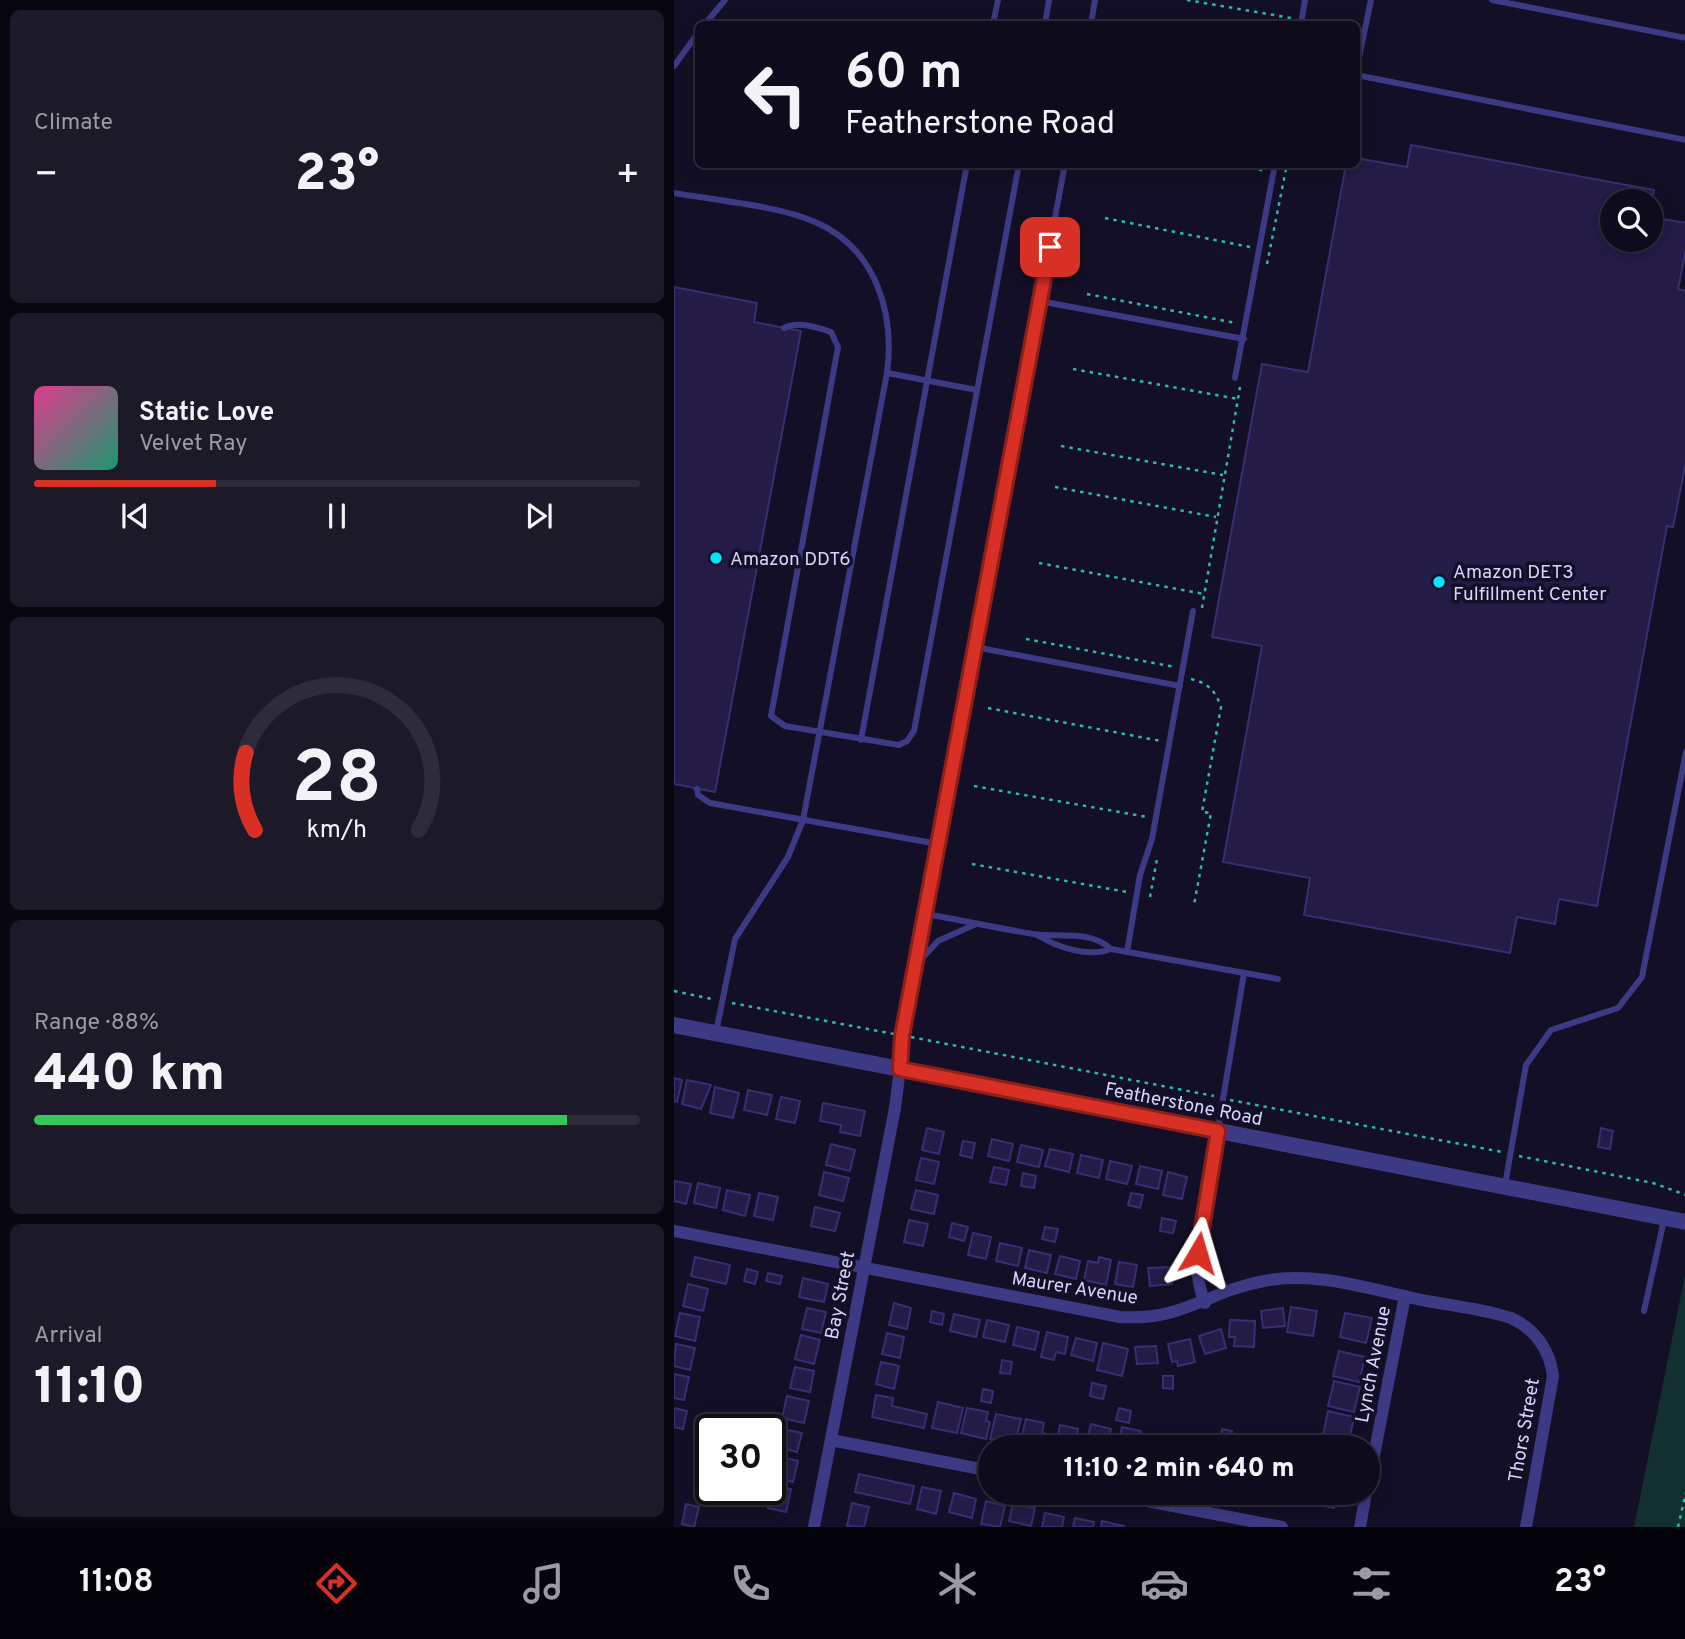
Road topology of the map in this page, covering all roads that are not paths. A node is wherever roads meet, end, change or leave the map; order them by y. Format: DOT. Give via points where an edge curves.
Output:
graph roads {
  1 [pos="725,0"];
  2 [pos="998,0"];
  3 [pos="1049,0"];
  4 [pos="1096,0"];
  5 [pos="1305,0"];
  6 [pos="1371,0"];
  7 [pos="1492,0"];
  8 [pos="708,21"];
  9 [pos="994,21"];
  10 [pos="1045,21"];
  11 [pos="1092,21"];
  12 [pos="1301,21"];
  13 [pos="695,37"];
  14 [pos="1685,38"];
  15 [pos="1360,54"];
  16 [pos="674,66"];
  17 [pos="1360,74"];
  18 [pos="1685,140"];
  19 [pos="966,168"];
  20 [pos="1018,168"];
  21 [pos="1064,168"];
  22 [pos="1275,168"];
  23 [pos="674,193"];
  24 [pos="1039,302"];
  25 [pos="784,328"];
  26 [pos="1244,339"];
  27 [pos="888,373"];
  28 [pos="1239,378"];
  29 [pos="927,381"];
  30 [pos="977,390"];
  31 [pos="1193,611"];
  32 [pos="975,647"];
  33 [pos="1180,687"];
  34 [pos="821,733"];
  35 [pos="861,740"];
  36 [pos="1685,752"];
  37 [pos="697,789"];
  38 [pos="804,820"];
  39 [pos="938,844"];
  40 [pos="925,914"];
  41 [pos="978,923"];
  42 [pos="1037,935"];
  43 [pos="1111,949"];
  44 [pos="1127,952"];
  45 [pos="916,965"];
  46 [pos="1244,974"];
  47 [pos="1278,979"];
  48 [pos="674,1025"];
  49 [pos="716,1033"];
  50 [pos="900,1069"];
  51 [pos="1218,1131"];
  52 [pos="1505,1186"];
  53 [pos="1664,1218"];
  54 [pos="1685,1222"];
  55 [pos="674,1231"];
  56 [pos="864,1268"];
  57 [pos="1404,1296"];
  58 [pos="1205,1303"];
  59 [pos="1644,1311"];
  60 [pos="1541,1342"];
  61 [pos="1378,1435"];
  62 [pos="831,1440"];
  63 [pos="978,1468"];
  64 [pos="1167,1505"];
  65 [pos="1364,1505"];
  66 [pos="814,1527"];
  67 [pos="1282,1527"];
  68 [pos="1360,1527"];
  69 [pos="1526,1527"];
  1 -- 8 [label="lane"];
  2 -- 9 [label="lane"];
  3 -- 10 [label="lane"];
  4 -- 11 [label="lane"];
  5 -- 12 [label="lane"];
  6 -- 15 [label="lane"];
  7 -- 14 [label="lane"];
  13 -- 16 [label="lane"];
  17 -- 18 [label="lane"];
  19 -- 29 [label="lane"];
  20 -- 30 [label="lane"];
  21 -- 24 [label="lane"];
  22 -- 26 [label="lane"];
  23 -- 27 [label="lane" via="796,216 814,221 844,240 881,290 890,331"];
  24 -- 26 [label="lane"];
  24 -- 32 [label="lane"];
  25 -- 34 [label="lane" via="798,324 823,329 831,332 838,347 771,707 776,722"];
  26 -- 28 [label="lane"];
  27 -- 29 [label="lane"];
  27 -- 34 [label="lane"];
  29 -- 30 [label="lane"];
  29 -- 35 [label="lane"];
  30 -- 35 [label="lane" via="914,730 899,745"];
  31 -- 33 [label="lane"];
  32 -- 33 [label="lane"];
  32 -- 39 [label="lane"];
  33 -- 44 [label="lane"];
  34 -- 35 [label="lane"];
  34 -- 38 [label="lane"];
  36 -- 52 [label="lane" via="1642,977 1618,1008 1551,1030 1526,1065"];
  37 -- 38 [label="lane" via="710,803"];
  38 -- 39 [label="lane"];
  38 -- 49 [label="lane" via="788,857 735,939"];
  39 -- 40 [label="lane"];
  40 -- 41 [label="lane"];
  40 -- 45 [label="lane"];
  41 -- 42 [label="lane"];
  41 -- 45 [label="lane" via="938,940"];
  42 -- 43 [label="lane" via="1057,933 1103,942"];
  42 -- 43 [label="lane" via="1055,946 1100,953"];
  43 -- 44 [label="lane"];
  44 -- 46 [label="lane"];
  45 -- 50 [label="lane"];
  46 -- 47 [label="lane"];
  46 -- 51 [label="lane"];
  48 -- 49 [label="street, Featherstone Road"];
  49 -- 50 [label="street, Featherstone Road"];
  50 -- 51 [label="street, Featherstone Road"];
  50 -- 56 [label="street, Bay Street"];
  51 -- 52 [label="street, Featherstone Road"];
  51 -- 58 [label="street" via="1198,1253 1198,1281"];
  52 -- 53 [label="street, Featherstone Road"];
  53 -- 54 [label="street, Featherstone Road"];
  53 -- 59 [label="lane"];
  55 -- 56 [label="street, Maurer Avenue"];
  56 -- 58 [label="street, Maurer Avenue" via="1110,1316 1160,1316"];
  56 -- 62 [label="street, Bay Street"];
  57 -- 58 [label="street, Maurer Avenue" via="1287,1278 1249,1284"];
  57 -- 60 [label="street, Maurer Avenue" via="1511,1318"];
  57 -- 61 [label="street, Lynch Avenue"];
  60 -- 69 [label="street, Thors Street" via="1551,1362 1553,1383"];
  62 -- 63 [label="street"];
  62 -- 66 [label="street, Bay Street"];
  64 -- 67 [label="street"];
  65 -- 68 [label="street"];
}
